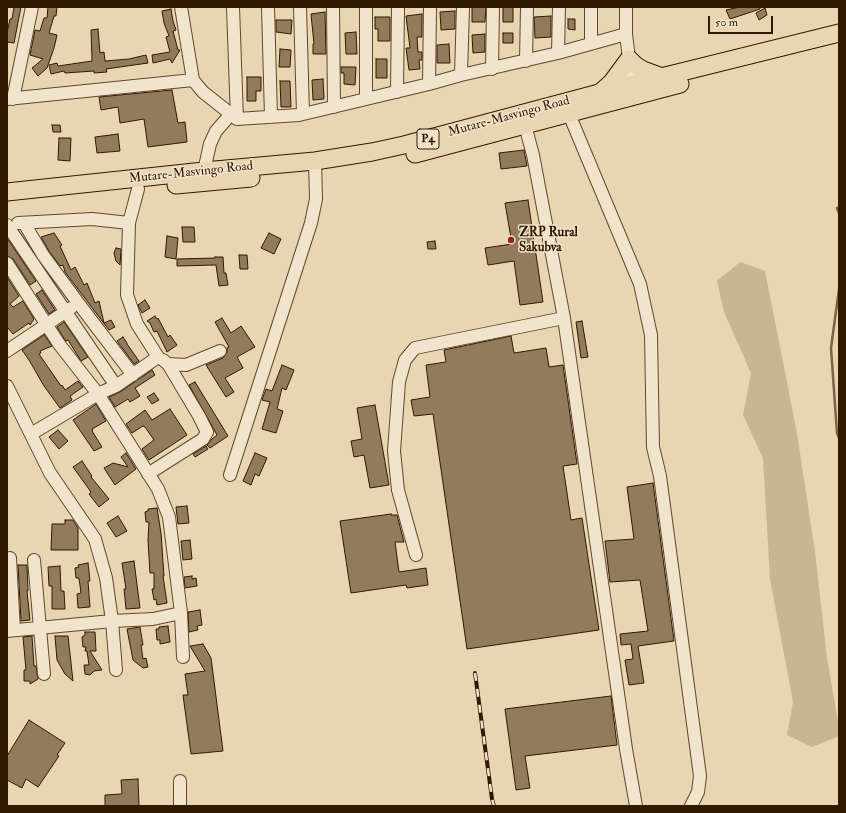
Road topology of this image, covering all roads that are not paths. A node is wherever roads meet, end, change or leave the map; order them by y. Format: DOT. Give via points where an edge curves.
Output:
graph roads {
  1 [pos="32,7"];
  2 [pos="181,7"];
  3 [pos="233,7"];
  4 [pos="268,7"];
  5 [pos="300,7"];
  6 [pos="333,7"];
  7 [pos="366,7"];
  8 [pos="398,7"];
  9 [pos="430,7"];
  10 [pos="463,7"];
  11 [pos="493,7"];
  12 [pos="527,7"];
  13 [pos="559,7"];
  14 [pos="591,7"];
  15 [pos="626,7"];
  16 [pos="839,33"];
  17 [pos="626,34"];
  18 [pos="591,43"];
  19 [pos="839,45"];
  20 [pos="558,53"];
  21 [pos="628,59"];
  22 [pos="526,61"];
  23 [pos="492,69"];
  24 [pos="461,75"];
  25 [pos="662,77"];
  26 [pos="193,80"];
  27 [pos="429,84"];
  28 [pos="634,90"];
  29 [pos="398,92"];
  30 [pos="600,93"];
  31 [pos="10,99"];
  32 [pos="366,99"];
  33 [pos="334,107"];
  34 [pos="303,114"];
  35 [pos="569,114"];
  36 [pos="234,117"];
  37 [pos="271,117"];
  38 [pos="526,126"];
  39 [pos="315,167"];
  40 [pos="204,171"];
  41 [pos="138,189"];
  42 [pos="7,192"];
  43 [pos="7,202"];
  44 [pos="24,223"];
  45 [pos="129,223"];
  46 [pos="7,224"];
  47 [pos="7,263"];
  48 [pos="78,304"];
  49 [pos="65,312"];
  50 [pos="564,318"];
  51 [pos="47,325"];
  52 [pos="7,351"];
  53 [pos="220,351"];
  54 [pos="163,361"];
  55 [pos="133,375"];
  56 [pos="7,386"];
  57 [pos="116,386"];
  58 [pos="98,394"];
  59 [pos="31,434"];
  60 [pos="148,474"];
  61 [pos="230,475"];
  62 [pos="416,555"];
  63 [pos="10,558"];
  64 [pos="34,560"];
  65 [pos="181,613"];
  66 [pos="112,621"];
  67 [pos="40,628"];
  68 [pos="11,631"];
  69 [pos="183,657"];
  70 [pos="116,670"];
  71 [pos="44,674"];
  72 [pos="180,781"];
  73 [pos="180,806"];
  74 [pos="636,806"];
  75 [pos="691,806"];
  1 -- 31 [label="street"];
  2 -- 26 [label="street"];
  3 -- 36 [label="street"];
  4 -- 37 [label="street"];
  5 -- 34 [label="street"];
  6 -- 33 [label="street"];
  7 -- 32 [label="street"];
  8 -- 29 [label="street"];
  9 -- 27 [label="street"];
  10 -- 24 [label="street"];
  11 -- 23 [label="street"];
  12 -- 22 [label="street"];
  13 -- 20 [label="street"];
  14 -- 18 [label="street"];
  15 -- 17 [label="street"];
  16 -- 25 [label="highway, Mutare-Masvingo Road / P4"];
  17 -- 18 [label="street"];
  17 -- 21 [label="street"];
  18 -- 20 [label="street"];
  19 -- 28 [label="highway, Mutare-Masvingo Road / P4" via="681,84"];
  20 -- 22 [label="street"];
  21 -- 25 [label="highway" via="644,70"];
  21 -- 28 [label="street"];
  21 -- 30 [label="highway" via="612,82"];
  22 -- 23 [label="street"];
  23 -- 24 [label="street"];
  24 -- 27 [label="street"];
  25 -- 28 [label="highway, Mutare-Masvingo Road / P4"];
  26 -- 31 [label="street"];
  26 -- 36 [label="street" via="203,92"];
  27 -- 29 [label="street"];
  28 -- 30 [label="highway, Mutare-Masvingo Road / P4"];
  28 -- 35 [label="highway, Mutare-Masvingo Road / P4"];
  29 -- 32 [label="street"];
  30 -- 39 [label="highway, Mutare-Masvingo Road / P4"];
  32 -- 33 [label="street"];
  33 -- 34 [label="street"];
  34 -- 37 [label="street"];
  35 -- 38 [label="highway, Mutare-Masvingo Road / P4"];
  35 -- 75 [label="street" via="640,284 651,334 653,447 660,476 700,776 698,792"];
  36 -- 37 [label="street"];
  36 -- 40 [label="street" via="216,131 210,144"];
  38 -- 39 [label="highway, Mutare-Masvingo Road / P4" via="371,164"];
  38 -- 50 [label="street"];
  39 -- 40 [label="highway, Mutare-Masvingo Road / P4"];
  39 -- 41 [label="highway, Mutare-Masvingo Road / P4"];
  39 -- 61 [label="street" via="316,199 311,222"];
  40 -- 42 [label="highway, Mutare-Masvingo Road / P4"];
  41 -- 43 [label="highway, Mutare-Masvingo Road / P4"];
  41 -- 45 [label="street"];
  44 -- 45 [label="street" via="92,218"];
  44 -- 46 [label="street"];
  44 -- 48 [label="street"];
  45 -- 54 [label="street" via="127,295 138,324"];
  46 -- 49 [label="street"];
  47 -- 51 [label="street"];
  48 -- 49 [label="street"];
  48 -- 55 [label="street"];
  49 -- 51 [label="street"];
  49 -- 57 [label="street"];
  50 -- 62 [label="street" via="415,348 405,360 398,382 394,450 398,490"];
  50 -- 74 [label="street"];
  51 -- 52 [label="street"];
  51 -- 58 [label="street"];
  53 -- 54 [label="street" via="186,365"];
  54 -- 55 [label="street"];
  54 -- 60 [label="street" via="207,432 203,439"];
  55 -- 57 [label="street"];
  56 -- 59 [label="street"];
  57 -- 58 [label="street"];
  58 -- 59 [label="street"];
  58 -- 60 [label="street"];
  59 -- 66 [label="street" via="50,473 95,539 106,578"];
  60 -- 65 [label="street" via="158,489 169,517"];
  63 -- 68 [label="street"];
  64 -- 67 [label="street"];
  65 -- 66 [label="street" via="153,619"];
  65 -- 69 [label="street"];
  66 -- 67 [label="street"];
  66 -- 70 [label="street"];
  67 -- 68 [label="street"];
  67 -- 71 [label="street"];
  72 -- 73 [label="street"];
}
